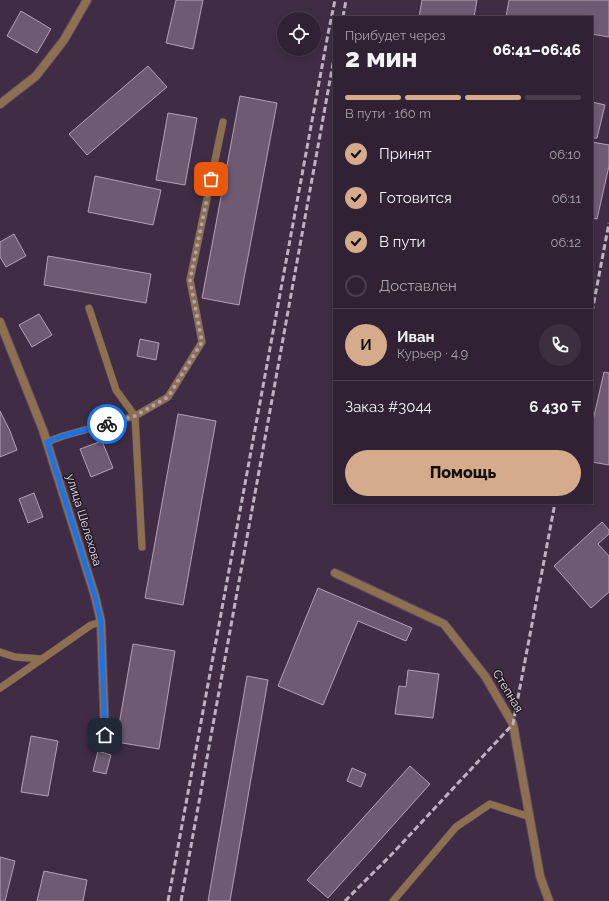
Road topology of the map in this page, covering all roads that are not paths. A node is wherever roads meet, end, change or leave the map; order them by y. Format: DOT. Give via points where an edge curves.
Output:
graph roads {
  1 [pos="87,0"];
  2 [pos="0,104"];
  3 [pos="223,122"];
  4 [pos="89,308"];
  5 [pos="0,322"];
  6 [pos="135,416"];
  7 [pos="47,442"];
  8 [pos="142,547"];
  9 [pos="335,574"];
  10 [pos="101,622"];
  11 [pos="0,652"];
  12 [pos="42,659"];
  13 [pos="0,688"];
  14 [pos="105,735"];
  15 [pos="530,817"];
  16 [pos="393,901"];
  17 [pos="548,901"];
  1 -- 2 [label="street" via="64,40 36,76"];
  3 -- 6 [label="lane" via="190,280 202,342 168,397"];
  4 -- 6 [label="lane" via="116,390"];
  5 -- 7 [label="street, улица Шелехова"];
  6 -- 7 [label="lane"];
  6 -- 8 [label="lane"];
  7 -- 10 [label="street, улица Шелехова"];
  9 -- 15 [label="street, Степная" via="444,624 485,676 513,724"];
  10 -- 12 [label="lane" via="91,625"];
  10 -- 14 [label="street, улица Шелехова"];
  11 -- 12 [label="lane" via="16,657"];
  12 -- 13 [label="lane"];
  15 -- 16 [label="lane" via="490,804 456,827"];
  15 -- 17 [label="street, Степная" via="540,876"];
}
